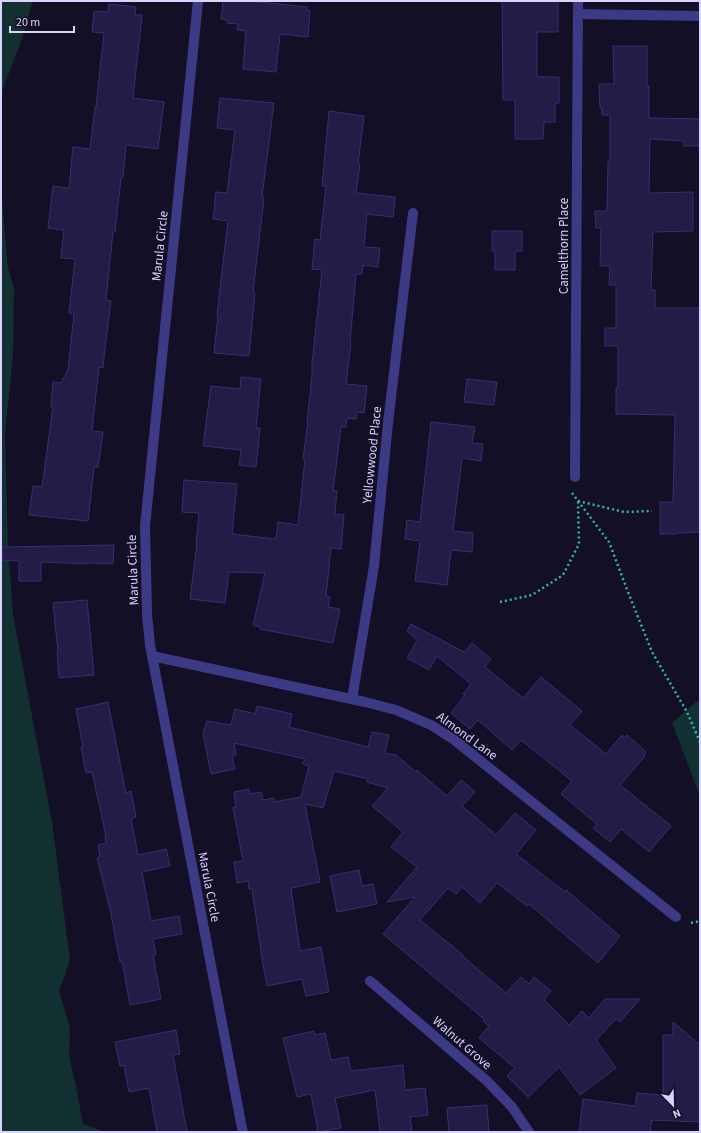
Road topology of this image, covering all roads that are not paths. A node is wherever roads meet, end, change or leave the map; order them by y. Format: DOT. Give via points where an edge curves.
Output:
graph roads {
  1 [pos="198,1"];
  2 [pos="578,1"];
  3 [pos="578,14"];
  4 [pos="700,16"];
  5 [pos="413,213"];
  6 [pos="575,477"];
  7 [pos="152,656"];
  8 [pos="352,699"];
  9 [pos="676,917"];
  10 [pos="370,981"];
  11 [pos="244,1132"];
  12 [pos="529,1132"];
  1 -- 7 [label="street, Marula Circle" via="145,526 147,614"];
  2 -- 3 [label="street, Camelthorn Place"];
  3 -- 4 [label="street"];
  3 -- 6 [label="street, Camelthorn Place"];
  5 -- 8 [label="street, Yellowwood Place" via="374,566"];
  7 -- 8 [label="street, Almond Lane"];
  7 -- 11 [label="street, Marula Circle"];
  8 -- 9 [label="street, Almond Lane" via="396,710 431,725 453,739"];
  10 -- 12 [label="street, Walnut Grove" via="487,1081 512,1107"];
}
